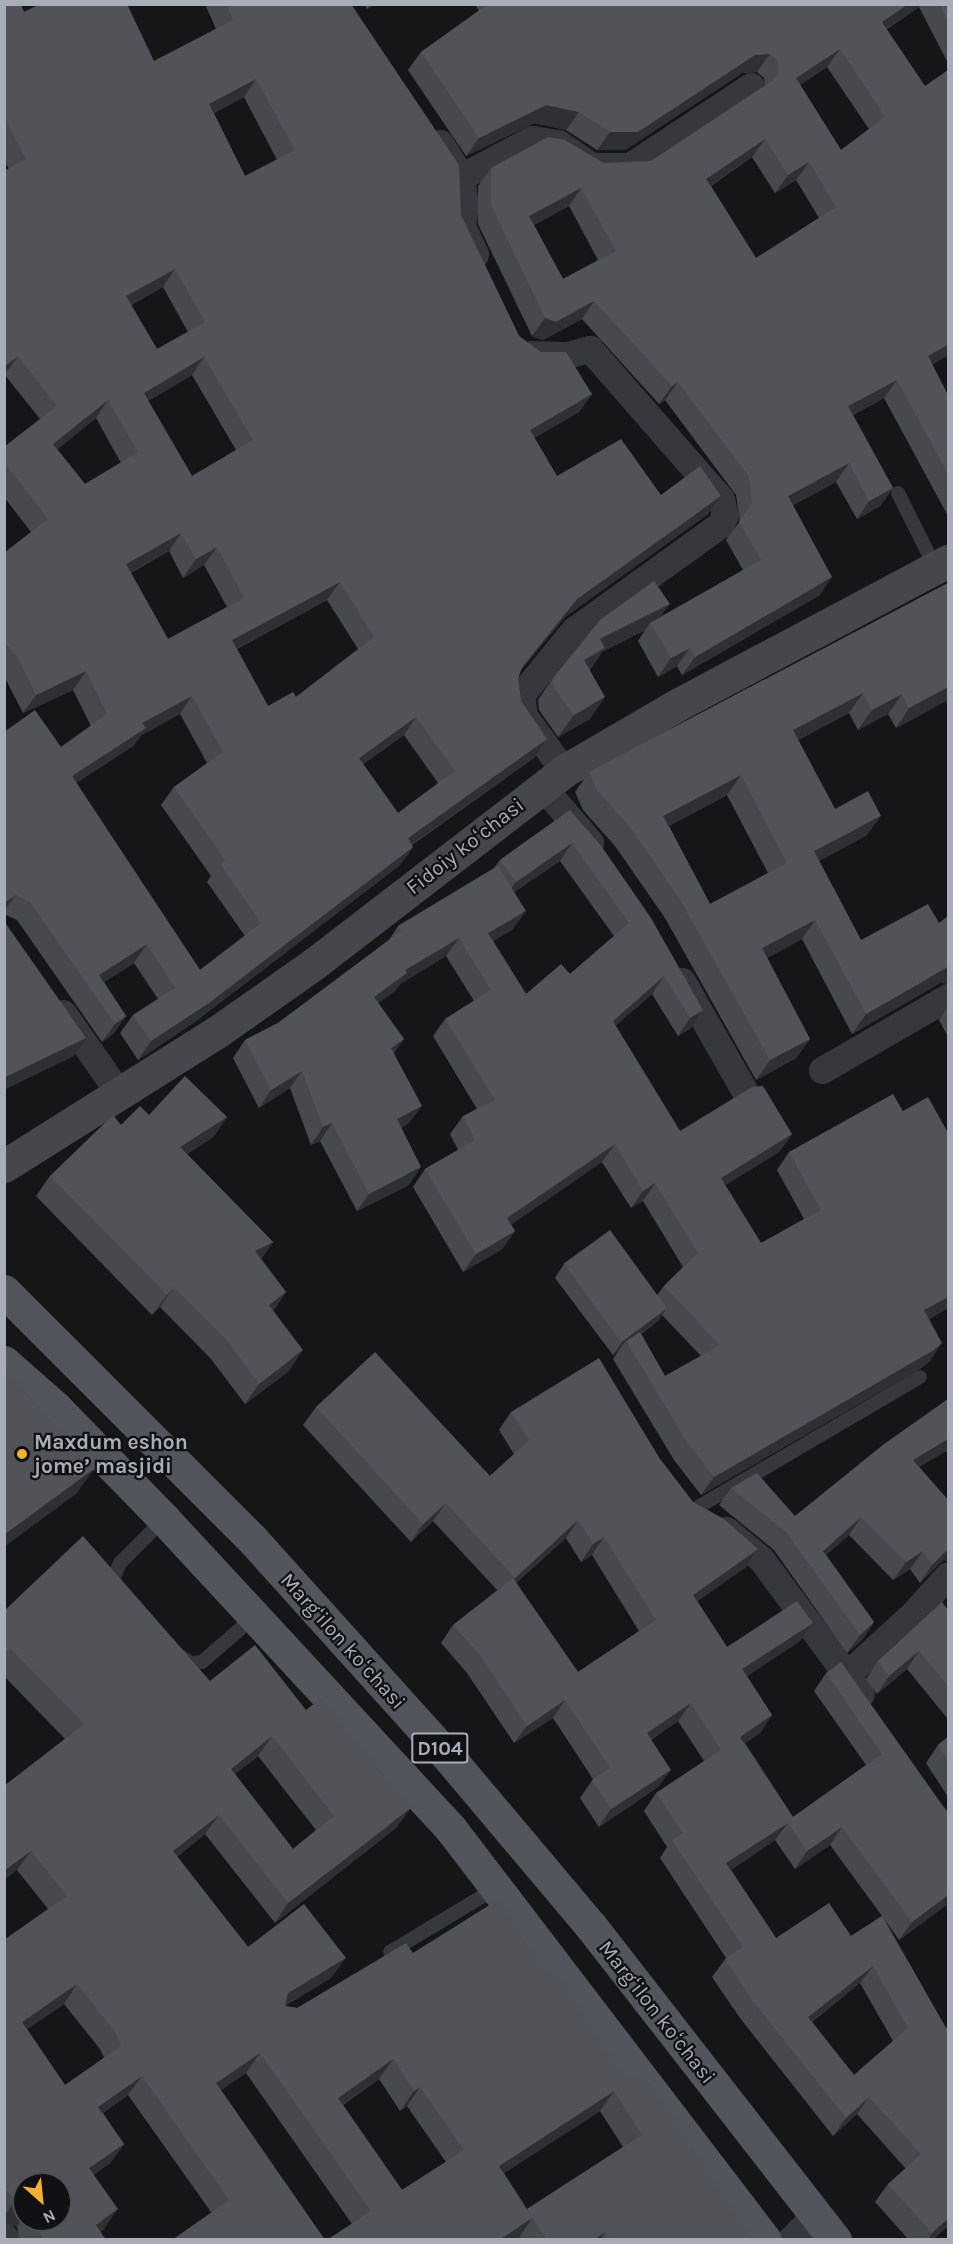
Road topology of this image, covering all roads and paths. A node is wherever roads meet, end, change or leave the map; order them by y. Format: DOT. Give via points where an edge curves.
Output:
graph roads {
  1 [pos="751,86"];
  2 [pos="428,124"];
  3 [pos="461,177"];
  4 [pos="486,276"];
  5 [pos="515,337"];
  6 [pos="898,493"];
  7 [pos="942,564"];
  8 [pos="553,778"];
  9 [pos="608,864"];
  10 [pos="669,957"];
  11 [pos="45,988"];
  12 [pos="948,997"];
  13 [pos="822,1070"];
  14 [pos="744,1090"];
  15 [pos="119,1093"];
  16 [pos="4,1166"];
  17 [pos="4,1291"];
  18 [pos="4,1362"];
  19 [pos="920,1377"];
  20 [pos="687,1501"];
  21 [pos="164,1519"];
  22 [pos="948,1575"];
  23 [pos="125,1605"];
  24 [pos="255,1617"];
  25 [pos="164,1642"];
  26 [pos="845,1676"];
  27 [pos="875,1714"];
  28 [pos="496,1888"];
  29 [pos="378,1960"];
  30 [pos="815,2215"];
  31 [pos="765,2240"];
  32 [pos="790,2240"];
  33 [pos="836,2240"];
  1 -- 3 [label="street" via="630,166 592,166 558,143 532,139"];
  2 -- 3 [label="street"];
  3 -- 4 [label="street" via="465,206 462,226"];
  5 -- 8 [label="street" via="520,347 536,357 590,349 721,499 724,515 721,524 574,630 521,695 524,716"];
  6 -- 7 [label="lane"];
  7 -- 8 [label="street, Fidoiy koʻchasi" via="677,705"];
  8 -- 9 [label="street"];
  8 -- 15 [label="street, Fidoiy koʻchasi" via="315,963 217,1032"];
  10 -- 14 [label="street"];
  11 -- 15 [label="street"];
  12 -- 13 [label="street"];
  15 -- 16 [label="street, Fidoiy koʻchasi"];
  17 -- 30 [label="main road, Margʻilon koʻchasi / D104" via="252,1539 444,1753 590,1925"];
  18 -- 21 [label="main road, D104" via="56,1408"];
  19 -- 20 [label="lane"];
  20 -- 26 [label="street" via="761,1559"];
  21 -- 23 [label="lane" via="120,1563 114,1577 115,1590"];
  21 -- 24 [label="main road, D104"];
  22 -- 26 [label="street" via="911,1616"];
  24 -- 25 [label="lane" via="202,1662 191,1663"];
  24 -- 28 [label="main road, D104" via="451,1829"];
  26 -- 27 [label="street"];
  28 -- 29 [label="lane"];
  28 -- 31 [label="main road, D104"];
  30 -- 32 [label="street"];
  30 -- 33 [label="main road, Margʻilon koʻchasi / D104"];
}
